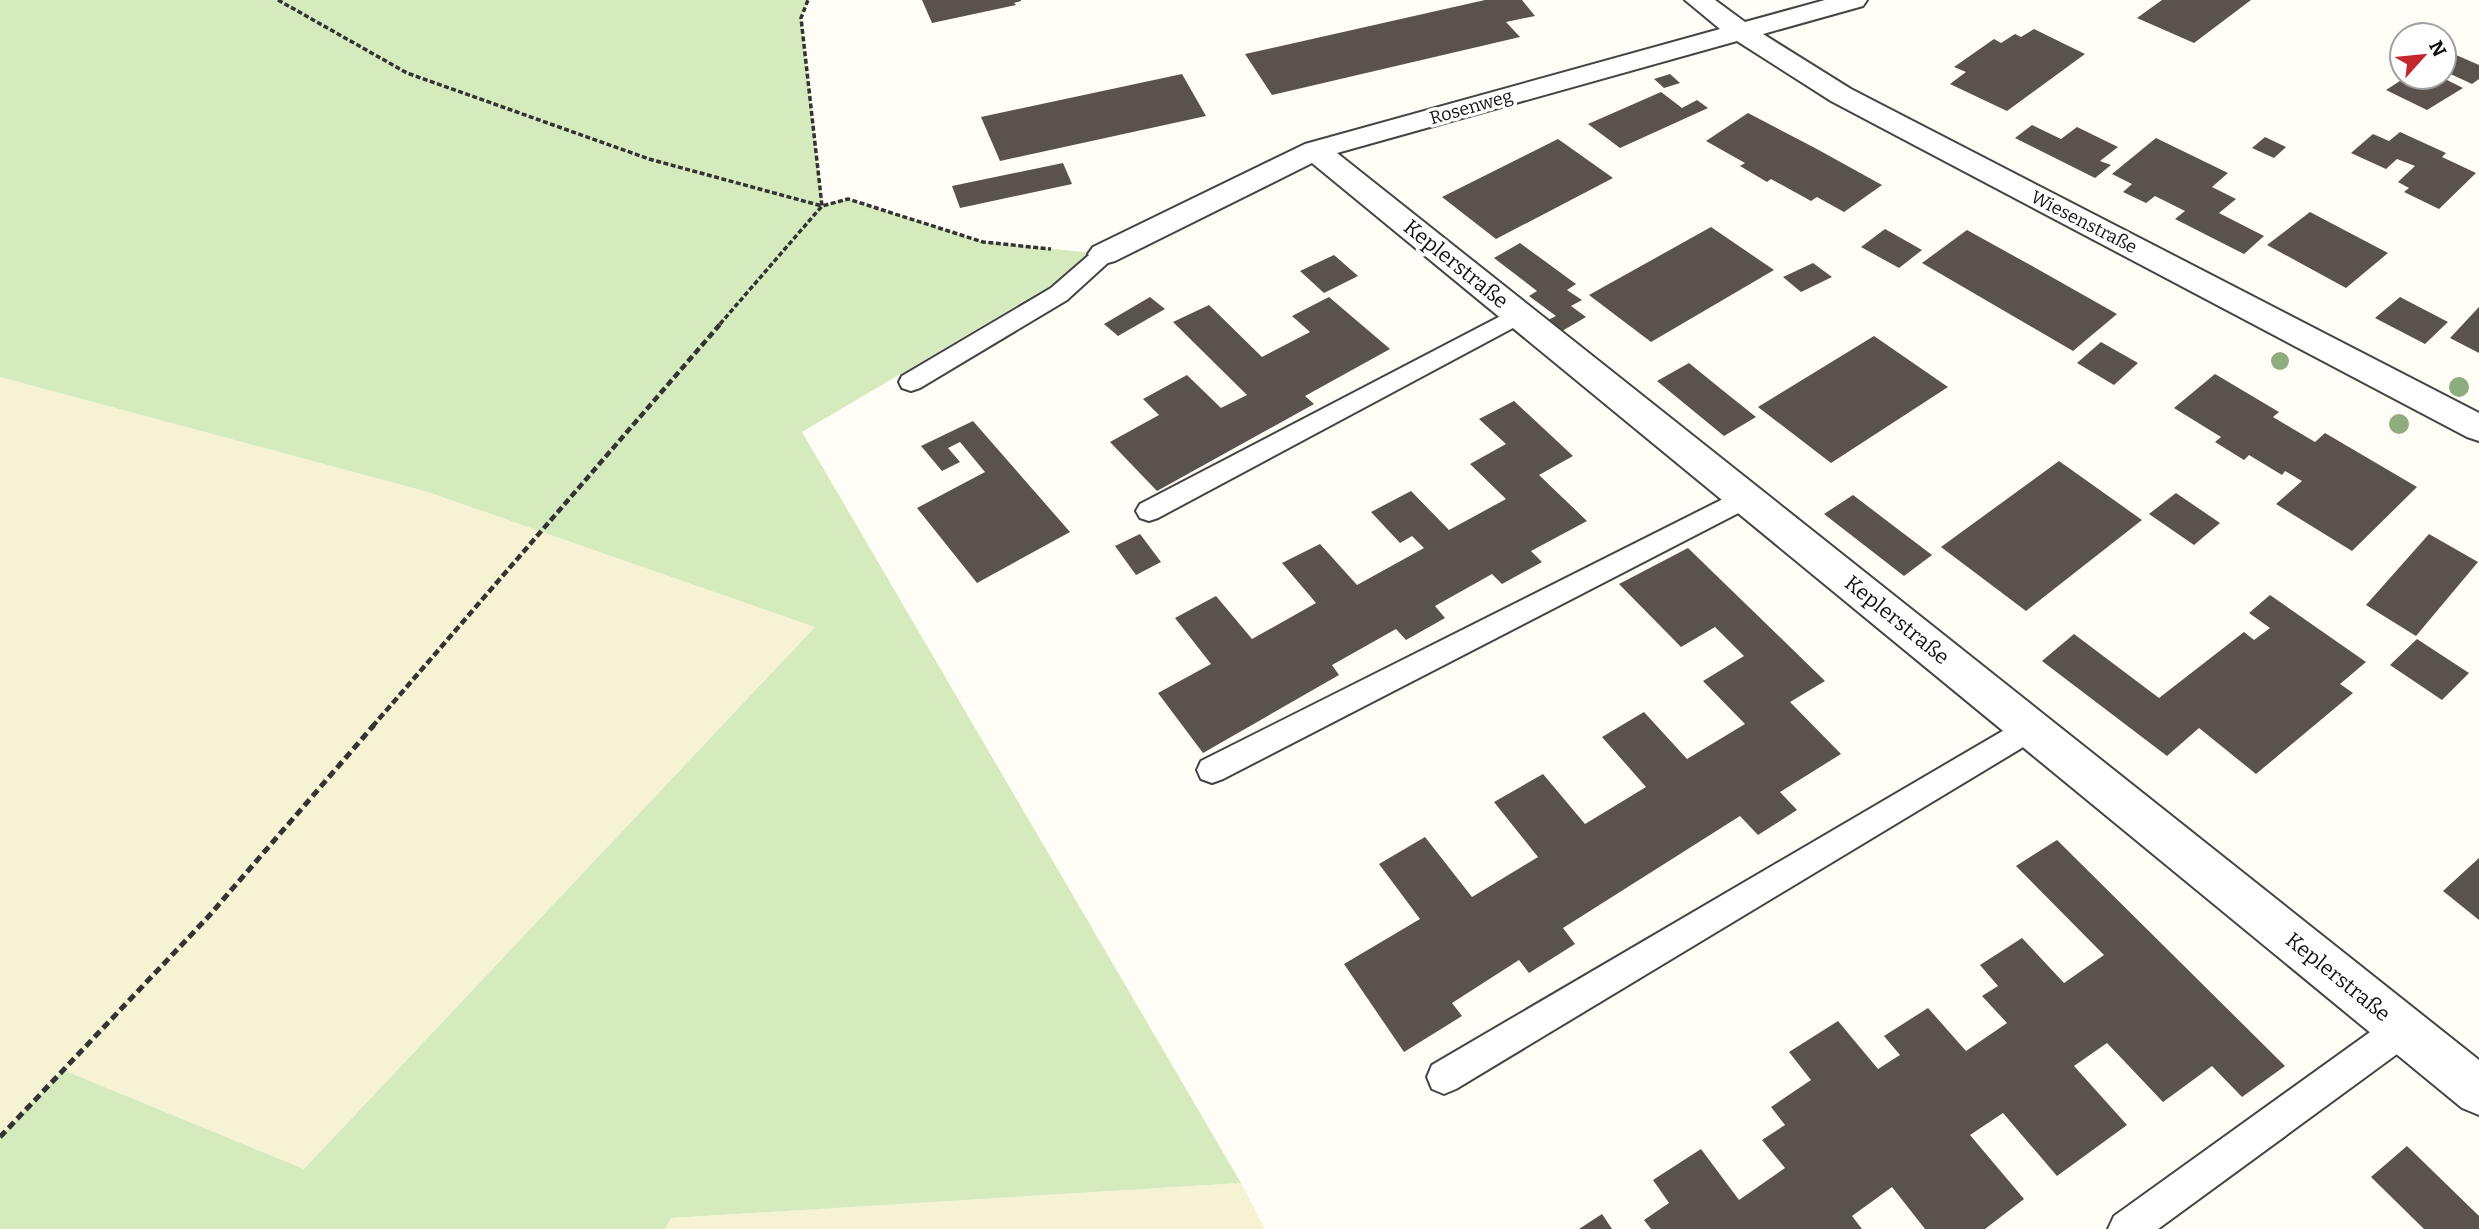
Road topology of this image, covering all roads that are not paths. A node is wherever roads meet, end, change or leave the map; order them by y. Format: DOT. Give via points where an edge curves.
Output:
graph roads {
  1 [pos="1698,0"];
  2 [pos="1854,0"];
  3 [pos="1740,31"];
  4 [pos="1315,150"];
  5 [pos="1104,254"];
  6 [pos="1518,315"];
  7 [pos="911,382"];
  8 [pos="2479,428"];
  9 [pos="1745,498"];
  10 [pos="1149,511"];
  11 [pos="2030,728"];
  12 [pos="1212,770"];
  13 [pos="2403,1030"];
  14 [pos="1444,1077"];
  15 [pos="2479,1091"];
  16 [pos="2127,1229"];
  1 -- 3 [label="street, Wiesenstraße"];
  2 -- 3 [label="street, Rosenweg"];
  3 -- 4 [label="street, Rosenweg"];
  3 -- 8 [label="street, Wiesenstraße" via="1841,95"];
  4 -- 5 [label="street, Rosenweg"];
  4 -- 6 [label="street, Keplerstraße"];
  5 -- 7 [label="lane" via="1059,294"];
  6 -- 9 [label="street, Keplerstraße"];
  6 -- 10 [label="lane"];
  9 -- 11 [label="street, Keplerstraße"];
  9 -- 12 [label="lane"];
  11 -- 13 [label="street, Keplerstraße"];
  11 -- 14 [label="lane"];
  13 -- 15 [label="street, Keplerstraße"];
  13 -- 16 [label="lane"];
}
